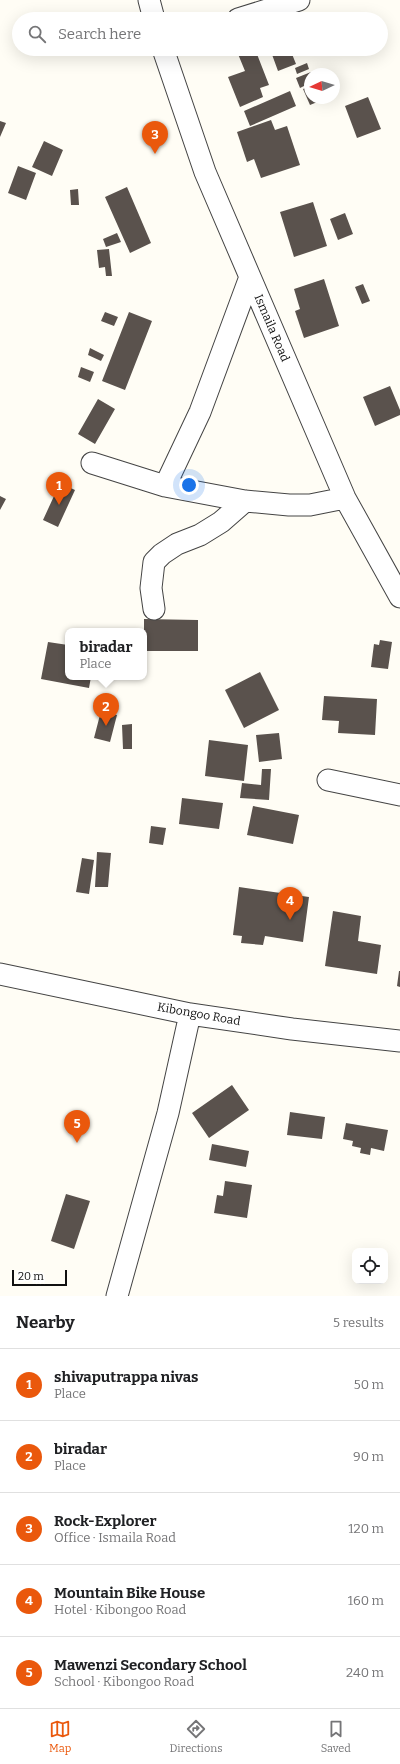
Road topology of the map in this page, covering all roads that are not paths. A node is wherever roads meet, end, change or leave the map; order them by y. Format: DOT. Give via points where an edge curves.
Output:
graph roads {
  1 [pos="149,0"];
  2 [pos="299,0"];
  3 [pos="152,12"];
  4 [pos="260,12"];
  5 [pos="165,56"];
  6 [pos="250,277"];
  7 [pos="92,463"];
  8 [pos="165,486"];
  9 [pos="345,498"];
  10 [pos="246,501"];
  11 [pos="400,597"];
  12 [pos="154,609"];
  13 [pos="328,780"];
  14 [pos="400,795"];
  15 [pos="0,974"];
  16 [pos="190,1014"];
  17 [pos="400,1041"];
  18 [pos="117,1296"];
  1 -- 3 [label="street"];
  2 -- 4 [label="street"];
  5 -- 6 [label="street, Ismaila Road" via="205,172"];
  6 -- 8 [label="street" via="200,412"];
  6 -- 9 [label="street, Ismaila Road"];
  7 -- 8 [label="street"];
  8 -- 10 [label="street"];
  9 -- 10 [label="street" via="310,505"];
  9 -- 11 [label="street, Ismaila Road"];
  10 -- 12 [label="street" via="222,522 200,535 177,544 154,562 151,588"];
  13 -- 14 [label="street"];
  15 -- 16 [label="street, Kibongoo Road"];
  16 -- 17 [label="street, Kibongoo Road"];
  16 -- 18 [label="street" via="168,1113"];
}
